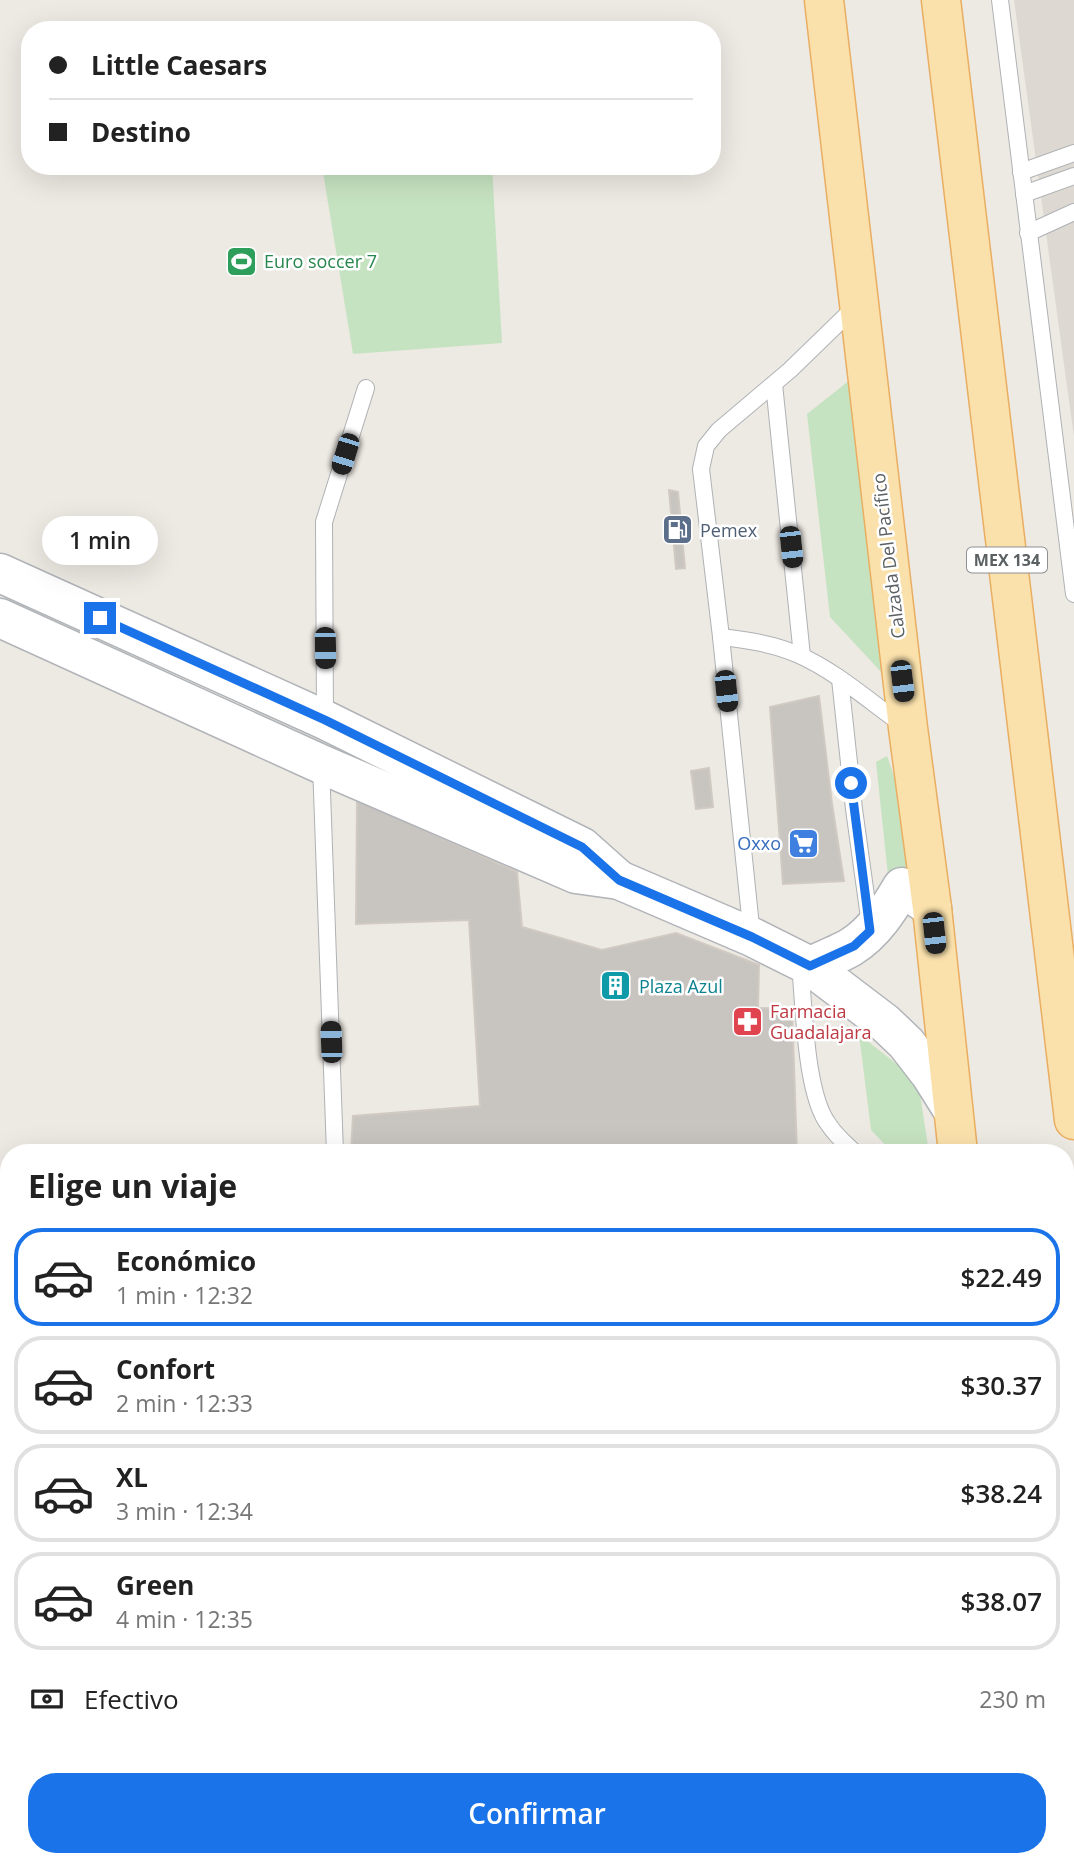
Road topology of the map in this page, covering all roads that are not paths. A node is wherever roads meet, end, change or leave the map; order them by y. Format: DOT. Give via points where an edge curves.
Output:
graph roads {
  1 [pos="824,0"];
  2 [pos="941,0"];
  3 [pos="1000,0"];
  4 [pos="1074,153"];
  5 [pos="1021,173"];
  6 [pos="1074,176"];
  7 [pos="1024,194"];
  8 [pos="1074,212"];
  9 [pos="1028,233"];
  10 [pos="858,304"];
  11 [pos="774,384"];
  12 [pos="366,387"];
  13 [pos="0,573"];
  14 [pos="1074,594"];
  15 [pos="0,618"];
  16 [pos="721,637"];
  17 [pos="802,656"];
  18 [pos="840,679"];
  19 [pos="325,720"];
  20 [pos="908,728"];
  21 [pos="321,764"];
  22 [pos="619,880"];
  23 [pos="932,908"];
  24 [pos="870,931"];
  25 [pos="752,937"];
  26 [pos="805,963"];
  27 [pos="952,1109"];
  28 [pos="1074,1120"];
  29 [pos="335,1144"];
  30 [pos="846,1144"];
  31 [pos="957,1144"];
  1 -- 10 [label="main road, Calzada Del Pacífico"];
  2 -- 28 [label="main road, MEX 134"];
  3 -- 5 [label="lane"];
  4 -- 5 [label="lane"];
  5 -- 7 [label="lane"];
  6 -- 7 [label="lane"];
  7 -- 9 [label="lane"];
  8 -- 9 [label="lane"];
  9 -- 14 [label="lane"];
  10 -- 11 [label="lane"];
  10 -- 20 [label="main road, Calzada Del Pacífico"];
  11 -- 16 [label="lane" via="706,446 701,470"];
  11 -- 17 [label="lane"];
  12 -- 19 [label="lane" via="324,522"];
  13 -- 19 [label="main road"];
  15 -- 21 [label="main road"];
  16 -- 17 [label="lane"];
  16 -- 25 [label="lane"];
  17 -- 18 [label="lane"];
  18 -- 20 [label="lane"];
  18 -- 24 [label="lane"];
  19 -- 22 [label="main road" via="582,847"];
  20 -- 23 [label="main road, Calzada Del Pacífico"];
  21 -- 22 [label="main road" via="576,874"];
  21 -- 29 [label="lane"];
  22 -- 25 [label="main road"];
  23 -- 24 [label="main road" via="902,887"];
  23 -- 27 [label="main road, Calzada Del Pacífico"];
  24 -- 26 [label="main road" via="854,946"];
  25 -- 26 [label="main road"];
  26 -- 27 [label="main road" via="906,1043"];
  26 -- 30 [label="lane" via="810,1071 827,1124"];
  27 -- 31 [label="main road, Calzada Del Pacífico"];
}
